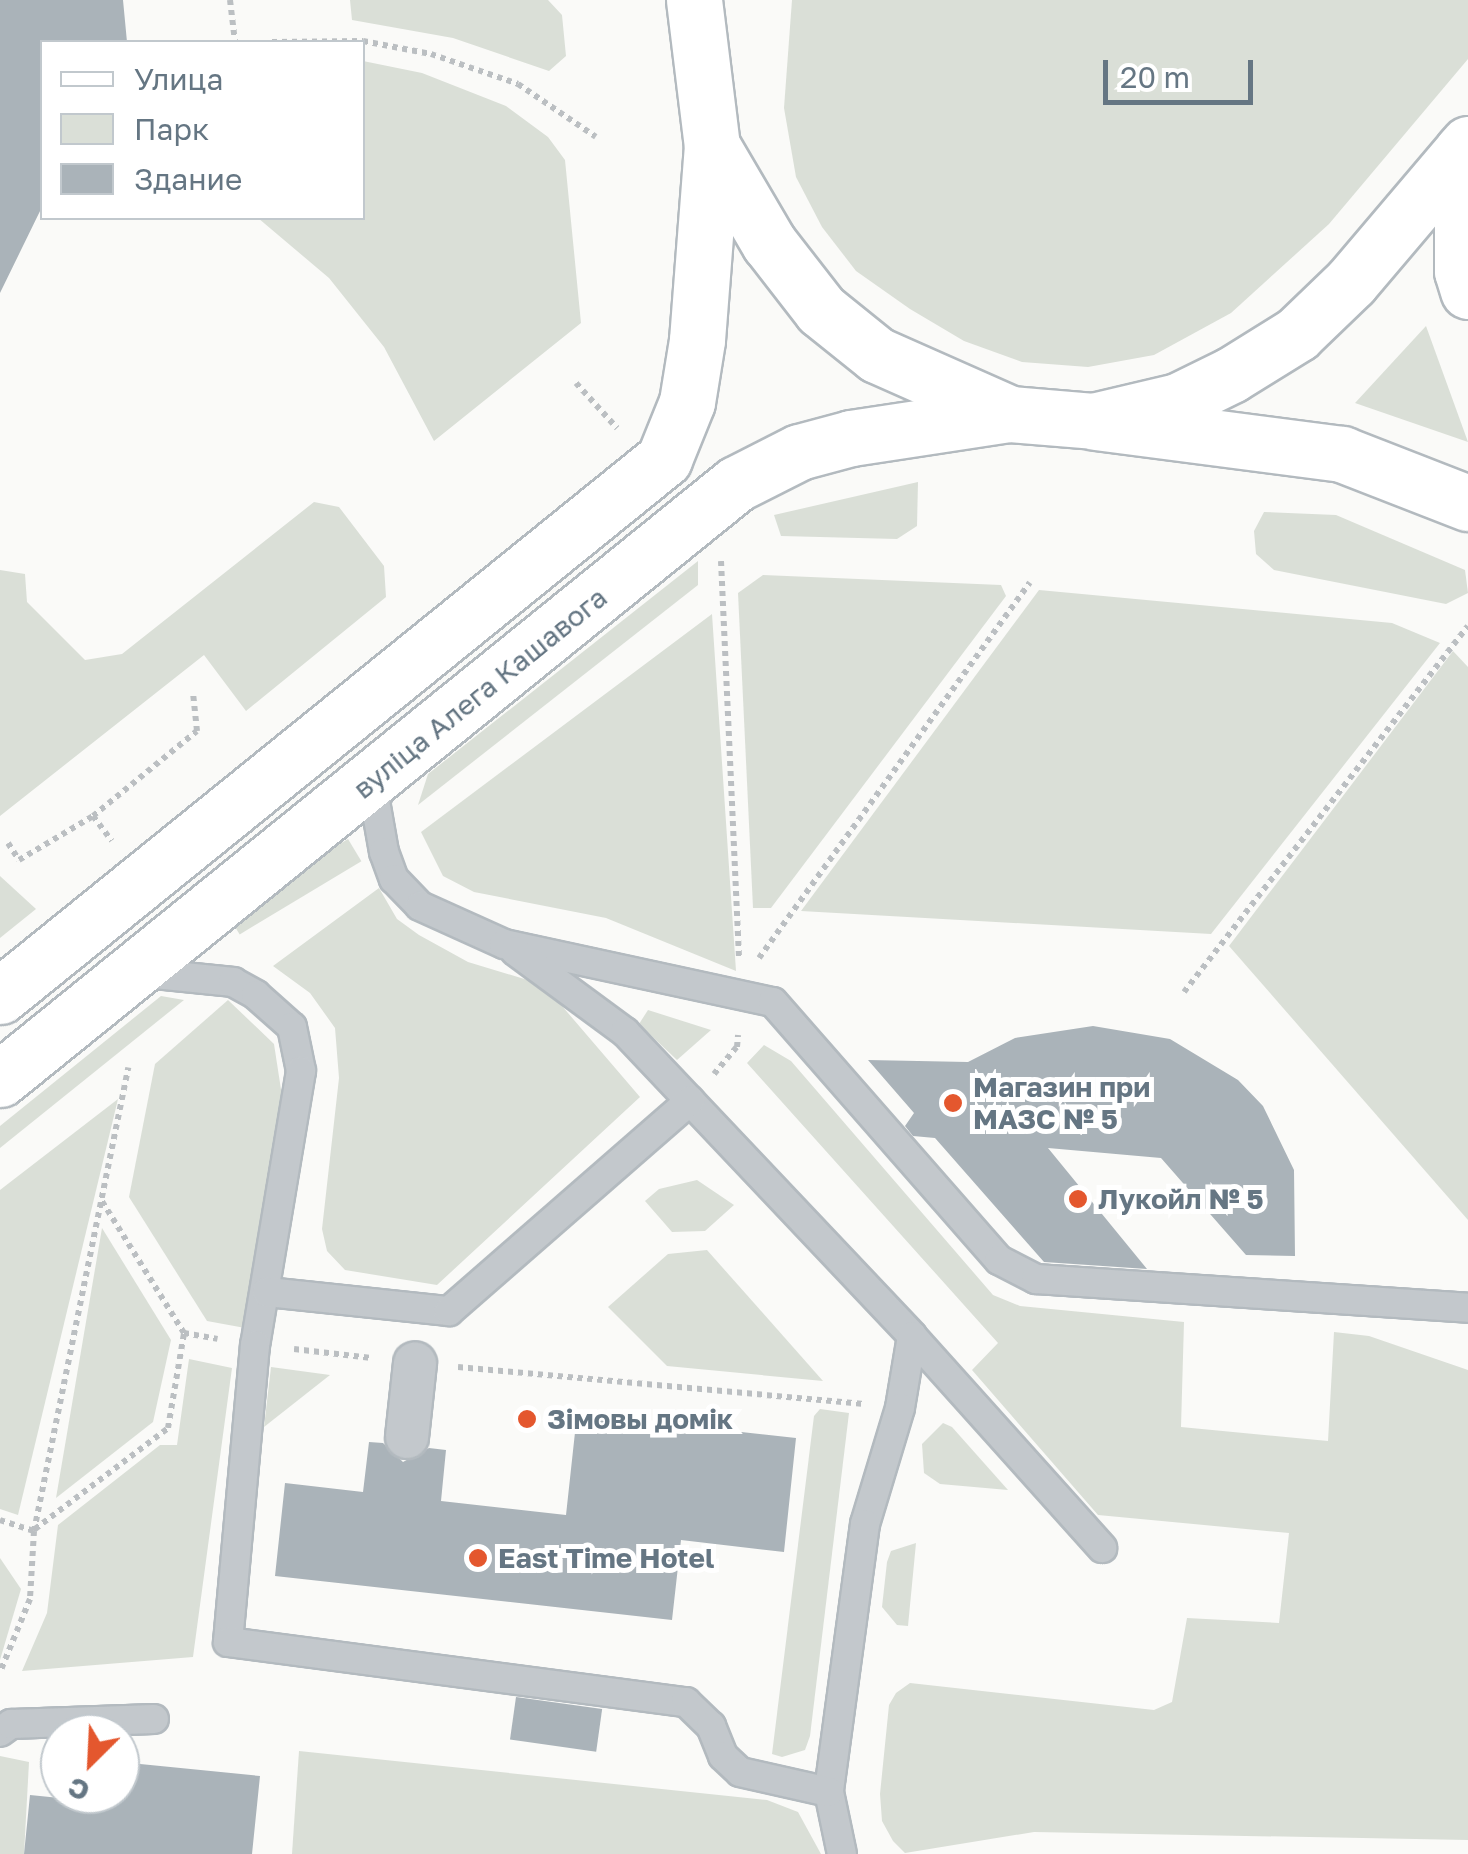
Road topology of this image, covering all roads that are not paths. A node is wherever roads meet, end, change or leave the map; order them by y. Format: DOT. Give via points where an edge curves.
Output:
graph roads {
  1 [pos="700,13"];
  2 [pos="712,146"];
  3 [pos="1465,147"];
  4 [pos="1468,291"];
  5 [pos="1010,414"];
  6 [pos="1093,422"];
  7 [pos="1468,503"];
  8 [pos="394,762"];
  9 [pos="504,944"];
  10 [pos="134,972"];
  11 [pos="0,996"];
  12 [pos="0,1079"];
  13 [pos="690,1101"];
  14 [pos="267,1292"];
  15 [pos="1468,1308"];
  16 [pos="912,1336"];
  17 [pos="414,1363"];
  18 [pos="407,1436"];
  19 [pos="1102,1548"];
  20 [pos="154,1720"];
  21 [pos="0,1732"];
  22 [pos="829,1792"];
  23 [pos="842,1854"];
  1 -- 2 [label="main road"];
  2 -- 5 [label="main road" via="770,243 821,310 878,356"];
  2 -- 11 [label="main road" via="697,340 687,402 664,459"];
  3 -- 4 [label="main road" via="1462,271"];
  3 -- 6 [label="main road" via="1351,282 1296,334 1178,401"];
  5 -- 6 [label="main road"];
  5 -- 8 [label="main road, вуліца Алега Кашавога" via="851,438 799,452 736,484"];
  6 -- 7 [label="main road" via="1342,454"];
  8 -- 9 [label="lane" via="375,801 394,880 420,906"];
  8 -- 10 [label="main road, вуліца Алега Кашавога"];
  9 -- 13 [label="lane" via="625,1032"];
  9 -- 15 [label="lane" via="774,1002 999,1260 1036,1279"];
  10 -- 12 [label="main road, вуліца Алега Кашавога"];
  10 -- 14 [label="lane" via="233,982 292,1027 301,1071"];
  13 -- 14 [label="lane" via="449,1311"];
  13 -- 16 [label="lane"];
  14 -- 22 [label="lane" via="255,1345 228,1642 686,1702 740,1772"];
  16 -- 19 [label="lane"];
  16 -- 22 [label="lane" via="900,1408 865,1524"];
  17 -- 18 [label="street"];
  20 -- 21 [label="lane" via="11,1724"];
  22 -- 23 [label="lane"];
}
